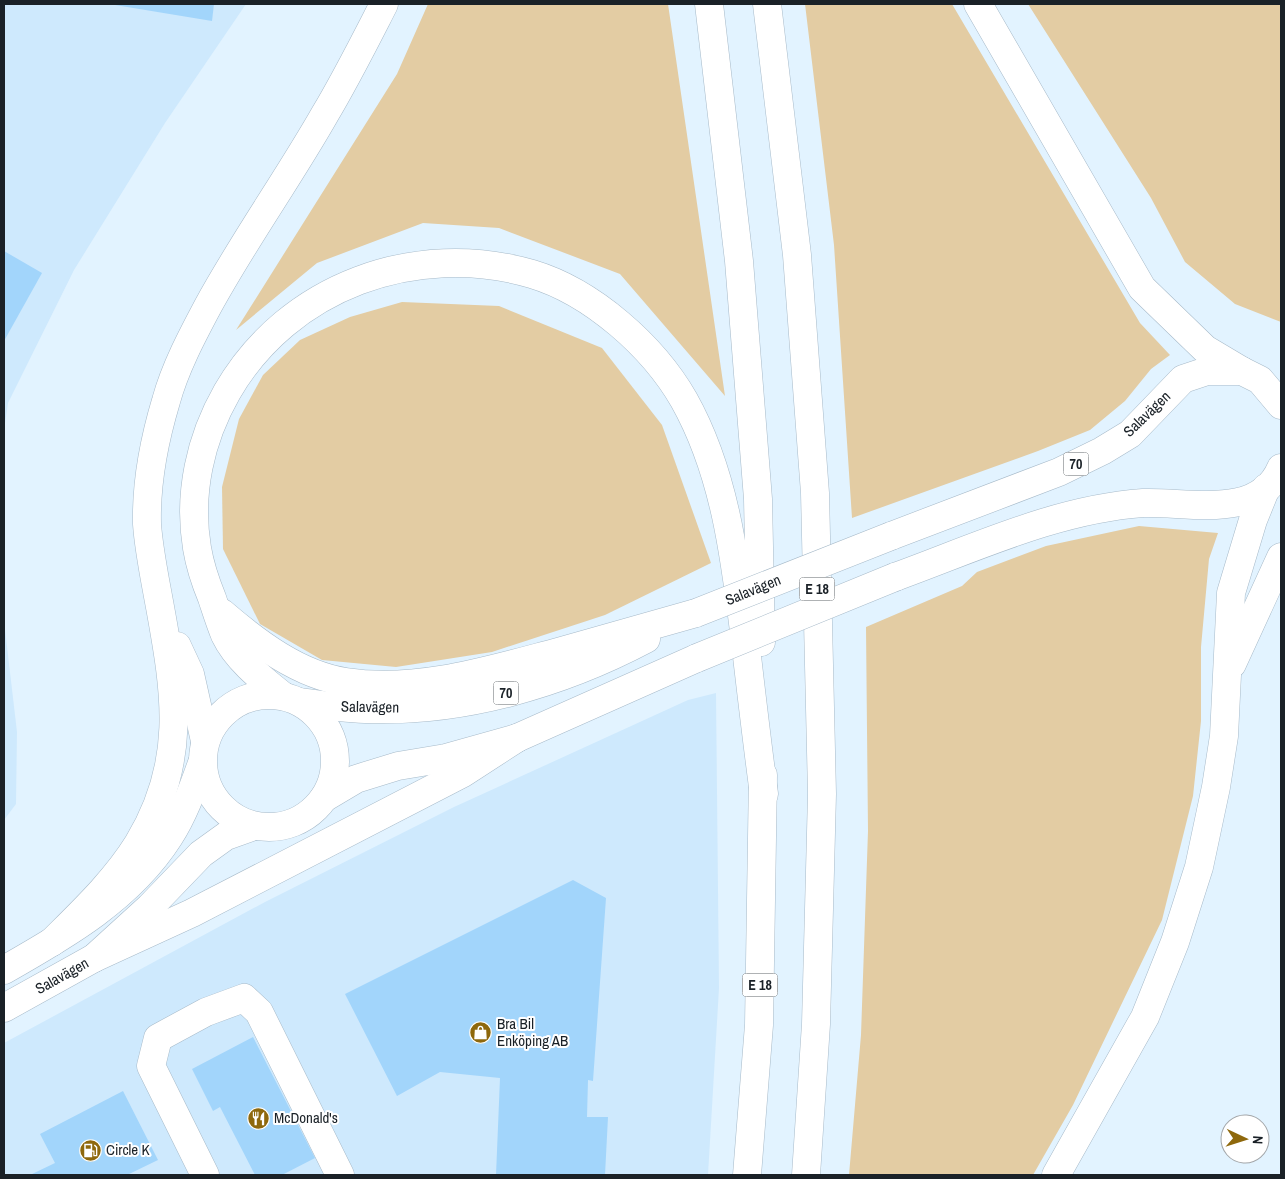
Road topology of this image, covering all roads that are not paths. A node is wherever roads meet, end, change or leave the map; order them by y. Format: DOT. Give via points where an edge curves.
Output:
graph roads {
  1 [pos="384,4"];
  2 [pos="709,4"];
  3 [pos="767,4"];
  4 [pos="978,4"];
  5 [pos="1261,376"];
  6 [pos="1281,405"];
  7 [pos="1274,478"];
  8 [pos="1281,557"];
  9 [pos="160,606"];
  10 [pos="215,607"];
  11 [pos="696,613"];
  12 [pos="1229,672"];
  13 [pos="292,699"];
  14 [pos="517,738"];
  15 [pos="204,752"];
  16 [pos="764,794"];
  17 [pos="324,798"];
  18 [pos="254,826"];
  19 [pos="52,942"];
  20 [pos="94,958"];
  21 [pos="4,970"];
  22 [pos="4,1008"];
  23 [pos="205,1175"];
  24 [pos="340,1175"];
  25 [pos="747,1175"];
  26 [pos="806,1175"];
  27 [pos="1056,1175"];
  1 -- 9 [label="main road" via="326,114 239,250 193,334 166,398 154,446 148,515 151,562"];
  2 -- 16 [label="main road, E 18" via="739,261 758,499"];
  3 -- 26 [label="main road, E 18" via="797,255 815,492 822,794 816,1024"];
  4 -- 5 [label="main road" via="1142,288 1205,349"];
  5 -- 6 [label="main road"];
  5 -- 11 [label="main road, Salavägen / 70, bridge" via="1207,371 1183,379 1130,434 1102,452 1059,472"];
  7 -- 12 [label="main road" via="1253,520 1231,593"];
  7 -- 14 [label="main road, bridge" via="1253,498 1237,503 1143,503 1087,511 1042,523 895,577 697,658"];
  8 -- 12 [label="main road"];
  9 -- 15 [label="main road" via="190,674"];
  9 -- 19 [label="main road" via="175,716 165,784 137,845 95,899"];
  10 -- 11 [label="main road" via="249,636 280,656 322,676 345,682 390,686 430,682 511,665"];
  10 -- 13 [label="main road" via="226,637 242,658 255,673"];
  10 -- 16 [label="main road" via="200,568 194,526 195,486 202,450 216,411 257,349 314,301 348,283 387,270 464,262 534,274 602,310 632,334 683,399 702,436 725,510 736,560"];
  11 -- 13 [label="main road, Salavägen / 70" via="620,653 568,675 504,693 411,708 365,709"];
  12 -- 27 [label="main road" via="1216,787 1199,867 1174,942 1145,1017"];
  13 -- 15 [label="main road" via="263,695 244,699 214,724"];
  13 -- 17 [label="main road" via="315,713 327,728 333,745 335,764 332,782"];
  14 -- 17 [label="main road" via="446,758 389,768 356,779"];
  14 -- 20 [label="main road" via="454,777 192,913"];
  15 -- 18 [label="main road" via="205,780 212,796 224,810"];
  15 -- 19 [label="main road" via="179,818 156,856 103,908"];
  16 -- 25 [label="main road, E 18" via="759,1025"];
  17 -- 18 [label="main road" via="300,820 286,825"];
  18 -- 20 [label="main road, Salavägen" via="226,836 201,854"];
  19 -- 21 [label="main road"];
  20 -- 22 [label="main road, Salavägen"];
  23 -- 24 [label="main road" via="151,1066 158,1038 206,1012 244,998 259,1012"];
}
